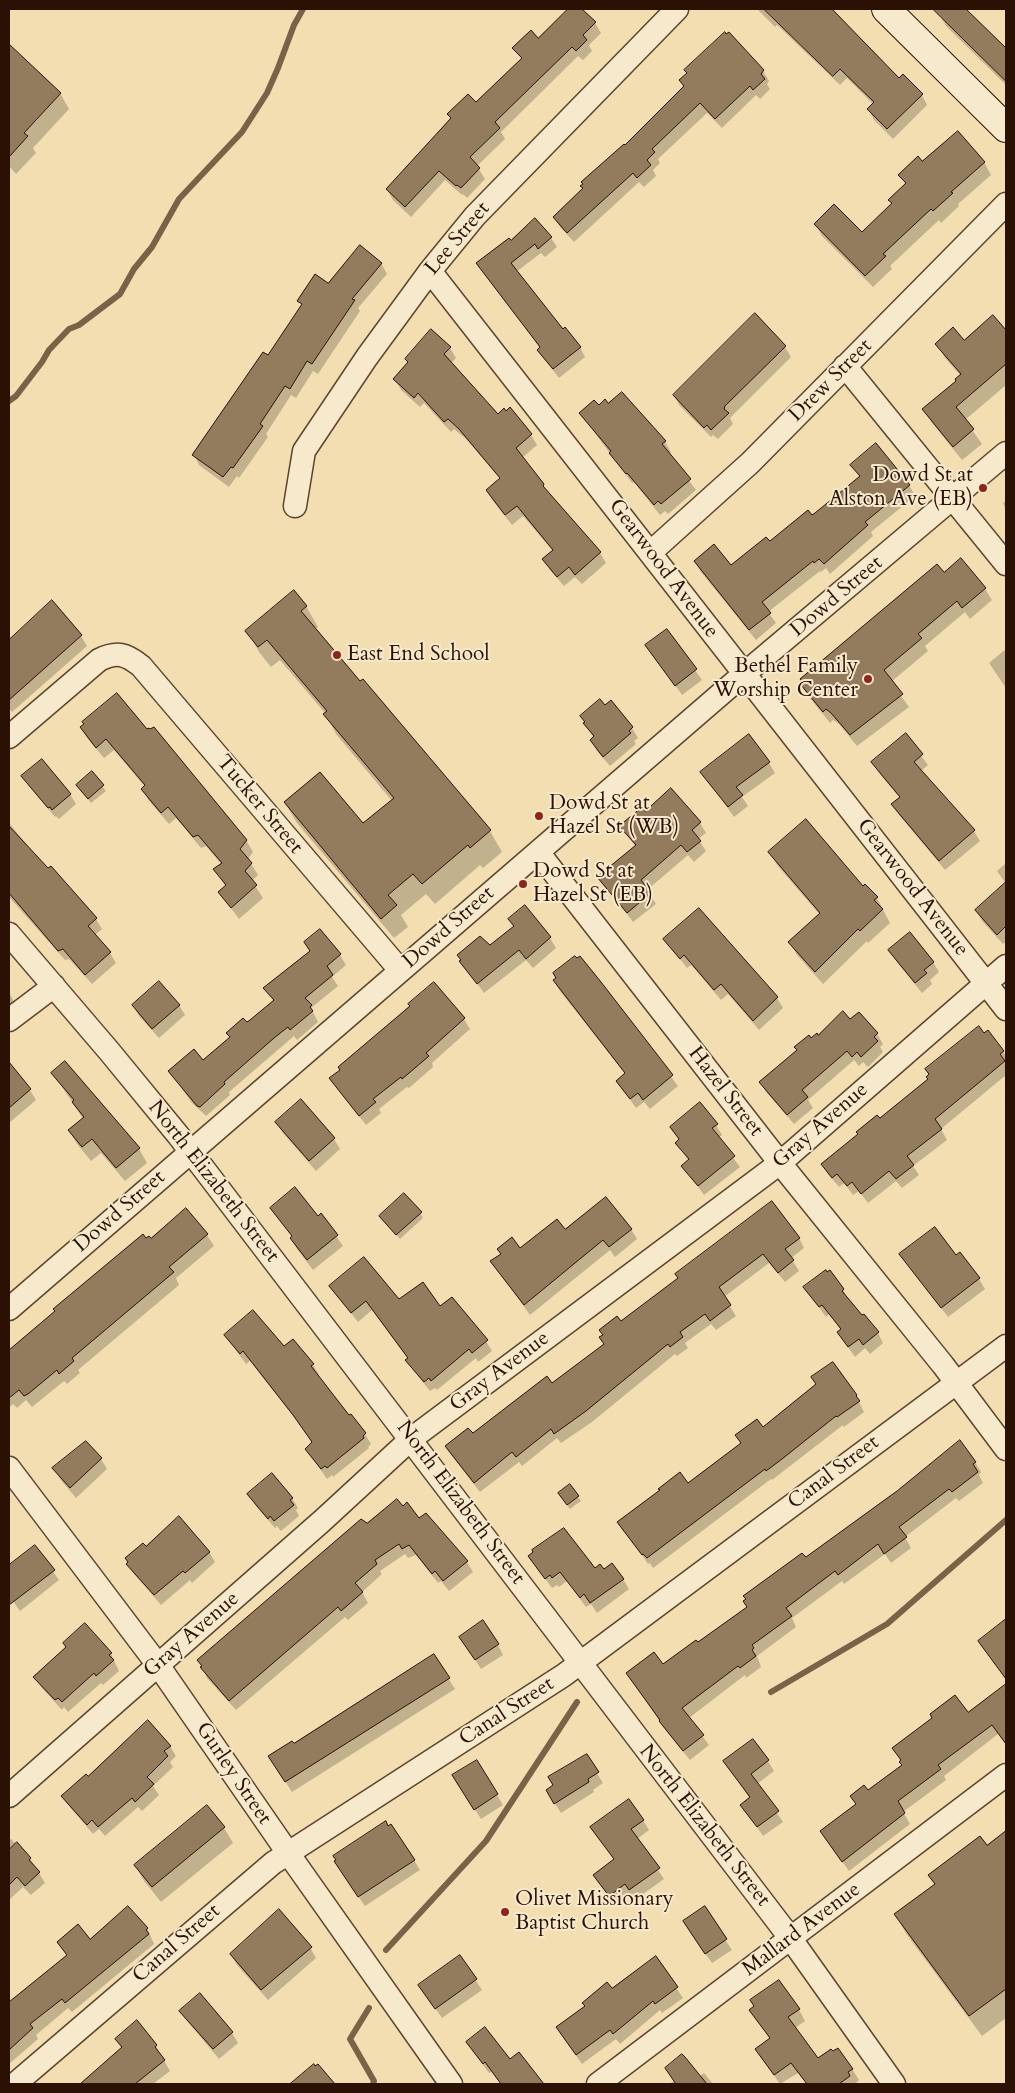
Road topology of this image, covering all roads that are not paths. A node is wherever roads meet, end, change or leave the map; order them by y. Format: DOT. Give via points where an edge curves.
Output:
graph roads {
  1 [pos="678,9"];
  2 [pos="886,9"];
  3 [pos="1006,128"];
  4 [pos="1006,204"];
  5 [pos="430,271"];
  6 [pos="845,366"];
  7 [pos="1006,454"];
  8 [pos="954,499"];
  9 [pos="295,506"];
  10 [pos="651,552"];
  11 [pos="1006,564"];
  12 [pos="744,674"];
  13 [pos="9,737"];
  14 [pos="538,852"];
  15 [pos="9,934"];
  16 [pos="1006,966"];
  17 [pos="400,970"];
  18 [pos="986,983"];
  19 [pos="54,986"];
  20 [pos="1006,1009"];
  21 [pos="9,1020"];
  22 [pos="190,1152"];
  23 [pos="780,1163"];
  24 [pos="9,1309"];
  25 [pos="1006,1346"];
  26 [pos="955,1383"];
  27 [pos="411,1438"];
  28 [pos="1006,1449"];
  29 [pos="9,1468"];
  30 [pos="580,1663"];
  31 [pos="158,1665"];
  32 [pos="1006,1775"];
  33 [pos="9,1796"];
  34 [pos="288,1854"];
  35 [pos="791,1939"];
  36 [pos="440,2080"];
  37 [pos="15,2084"];
  38 [pos="598,2084"];
  39 [pos="894,2084"];
  1 -- 5 [label="street, Lee Street" via="475,216"];
  2 -- 3 [label="main road"];
  4 -- 6 [label="street, Drew Street"];
  5 -- 9 [label="street, Lee Street" via="304,451"];
  5 -- 10 [label="street, Gearwood Avenue"];
  6 -- 8 [label="street"];
  6 -- 10 [label="street, Drew Street" via="750,463"];
  7 -- 8 [label="street, Dowd Street"];
  8 -- 11 [label="street"];
  8 -- 12 [label="street, Dowd Street"];
  10 -- 12 [label="street, Gearwood Avenue"];
  12 -- 14 [label="street, Dowd Street"];
  12 -- 18 [label="street, Gearwood Avenue"];
  13 -- 17 [label="street, Tucker Street" via="99,660 111,654 129,656 141,666"];
  14 -- 17 [label="street, Dowd Street"];
  14 -- 23 [label="street, Hazel Street"];
  15 -- 19 [label="street, North Elizabeth Street"];
  16 -- 18 [label="street, Gray Avenue"];
  17 -- 22 [label="street, Dowd Street"];
  18 -- 20 [label="street, Gearwood Avenue"];
  18 -- 23 [label="street, Gray Avenue"];
  19 -- 21 [label="street"];
  19 -- 22 [label="street, North Elizabeth Street"];
  22 -- 24 [label="street, Dowd Street"];
  22 -- 27 [label="street, North Elizabeth Street"];
  23 -- 26 [label="street, Hazel Street"];
  23 -- 27 [label="street, Gray Avenue"];
  25 -- 26 [label="street, Canal Street"];
  26 -- 28 [label="street, Hazel Street"];
  26 -- 30 [label="street, Canal Street"];
  27 -- 30 [label="street, North Elizabeth Street"];
  27 -- 31 [label="street, Gray Avenue"];
  29 -- 31 [label="street, Gurley Street"];
  30 -- 34 [label="street, Canal Street"];
  30 -- 35 [label="street, North Elizabeth Street"];
  31 -- 33 [label="street, Gray Avenue"];
  31 -- 34 [label="street, Gurley Street"];
  32 -- 35 [label="street, Mallard Avenue"];
  34 -- 36 [label="street, Gurley Street"];
  34 -- 37 [label="street, Canal Street" via="243,1888"];
  35 -- 38 [label="street, Mallard Avenue"];
  35 -- 39 [label="street, North Elizabeth Street"];
}
